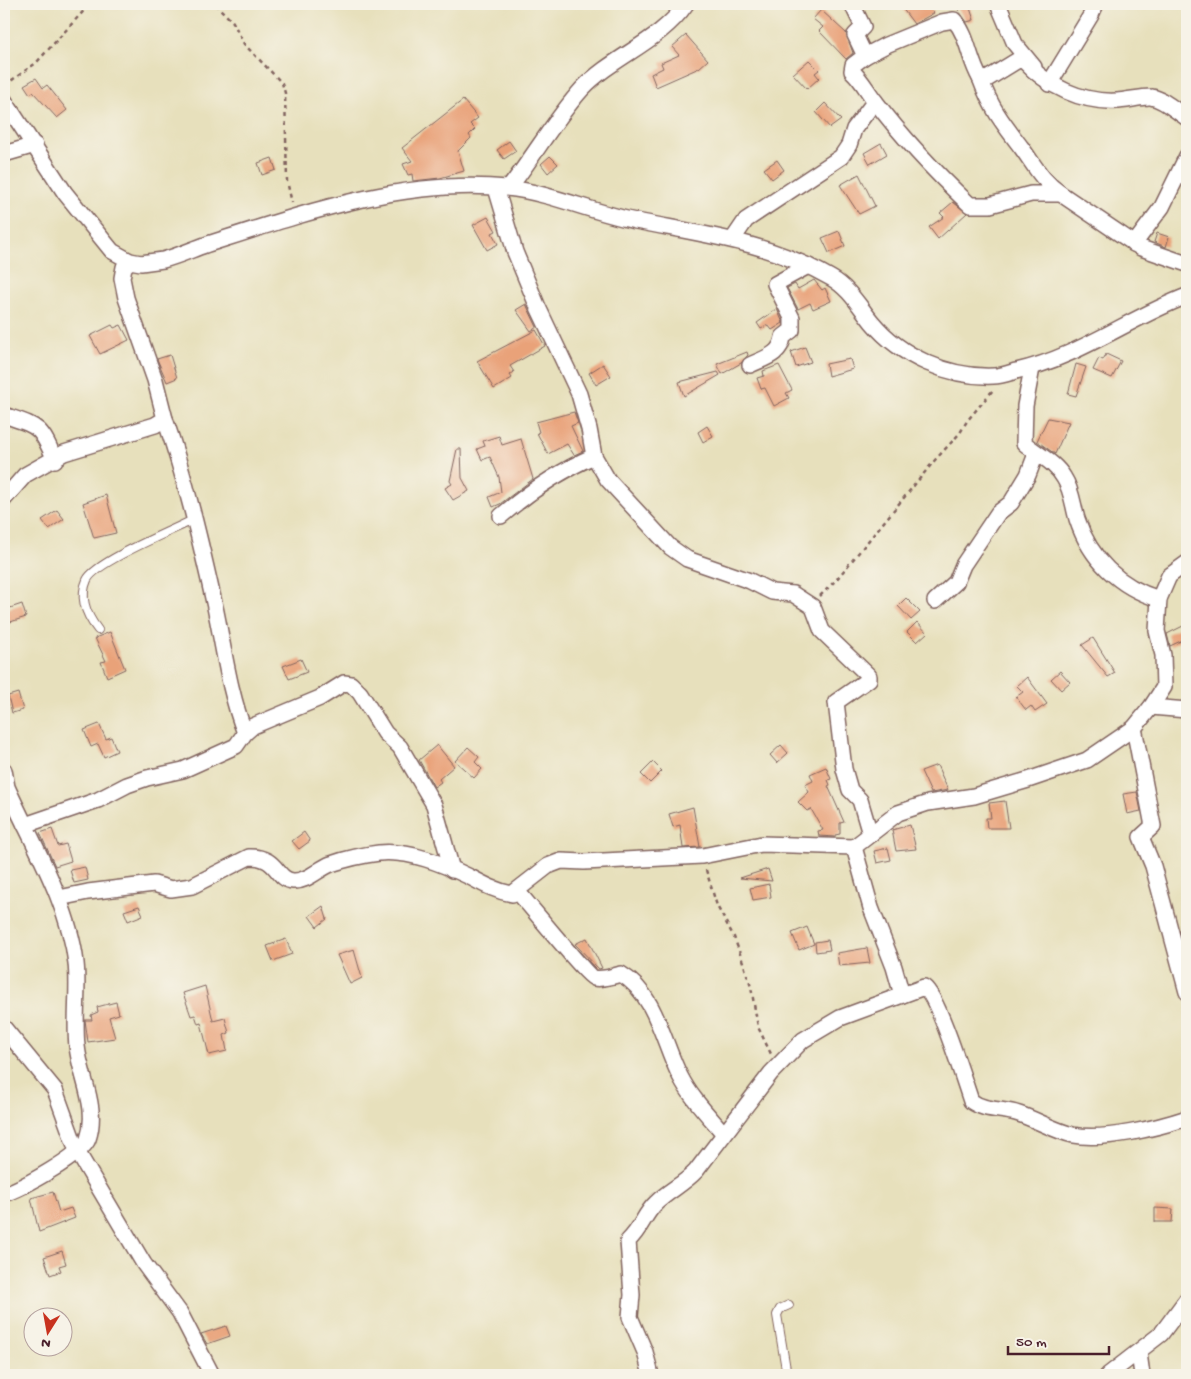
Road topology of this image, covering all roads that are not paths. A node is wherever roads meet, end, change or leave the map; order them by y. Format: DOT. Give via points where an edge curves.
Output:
graph roads {
  1 [pos="686,4"];
  2 [pos="852,4"];
  3 [pos="998,4"];
  4 [pos="1096,4"];
  5 [pos="865,56"];
  6 [pos="980,78"];
  7 [pos="1045,80"];
  8 [pos="4,100"];
  9 [pos="874,100"];
  10 [pos="1187,118"];
  11 [pos="34,145"];
  12 [pos="4,154"];
  13 [pos="1187,156"];
  14 [pos="502,188"];
  15 [pos="1060,194"];
  16 [pos="733,238"];
  17 [pos="1134,244"];
  18 [pos="130,261"];
  19 [pos="1187,264"];
  20 [pos="808,266"];
  21 [pos="1187,296"];
  22 [pos="750,365"];
  23 [pos="1032,368"];
  24 [pos="4,415"];
  25 [pos="165,419"];
  26 [pos="1036,454"];
  27 [pos="594,456"];
  28 [pos="55,460"];
  29 [pos="4,499"];
  30 [pos="500,516"];
  31 [pos="194,520"];
  32 [pos="1187,563"];
  33 [pos="1159,599"];
  34 [pos="935,601"];
  35 [pos="98,630"];
  36 [pos="1151,708"];
  37 [pos="1187,710"];
  38 [pos="1134,728"];
  39 [pos="245,733"];
  40 [pos="4,770"];
  41 [pos="6,788"];
  42 [pos="25,825"];
  43 [pos="870,834"];
  44 [pos="854,847"];
  45 [pos="452,870"];
  46 [pos="517,891"];
  47 [pos="59,898"];
  48 [pos="1187,992"];
  49 [pos="902,995"];
  50 [pos="4,1028"];
  51 [pos="1187,1118"];
  52 [pos="724,1134"];
  53 [pos="76,1151"];
  54 [pos="4,1194"];
  55 [pos="1187,1300"];
  56 [pos="790,1305"];
  57 [pos="1139,1352"];
  58 [pos="212,1375"];
  59 [pos="651,1375"];
  60 [pos="787,1375"];
  61 [pos="1108,1375"];
  62 [pos="1142,1375"];
  1 -- 14 [label="street" via="665,27 582,89"];
  2 -- 5 [label="street" via="863,27 855,35"];
  3 -- 7 [label="street" via="1015,44"];
  4 -- 7 [label="street"];
  5 -- 6 [label="street" via="942,22 954,20 961,29"];
  5 -- 9 [label="street" via="853,65 852,71 863,81"];
  6 -- 7 [label="street" via="987,79 1018,60 1024,61"];
  6 -- 15 [label="street" via="1000,121 1045,183"];
  7 -- 10 [label="street" via="1082,97 1110,102 1149,96"];
  8 -- 11 [label="street"];
  9 -- 15 [label="street" via="970,205 990,205 1031,194"];
  9 -- 16 [label="street" via="854,129 841,157 746,220"];
  11 -- 12 [label="street"];
  11 -- 18 [label="street" via="65,193 100,237 112,251"];
  13 -- 17 [label="street" via="1162,207"];
  14 -- 16 [label="street" via="614,217"];
  14 -- 18 [label="street" via="424,188 338,204 163,260"];
  14 -- 27 [label="street" via="515,252 579,394"];
  15 -- 17 [label="street"];
  16 -- 20 [label="street"];
  17 -- 19 [label="street"];
  18 -- 25 [label="street" via="124,267 122,278 126,298"];
  20 -- 22 [label="street" via="775,284 792,318 792,330 783,337 777,353"];
  20 -- 23 [label="street" via="847,290 874,325 895,344 941,370 996,376"];
  21 -- 23 [label="street" via="1158,307 1088,345"];
  23 -- 26 [label="street" via="1023,435 1024,442"];
  24 -- 28 [label="street" via="41,430"];
  25 -- 28 [label="street" via="76,448"];
  25 -- 31 [label="street"];
  26 -- 33 [label="street" via="1055,465 1066,480 1077,520 1093,553 1127,586"];
  26 -- 34 [label="street" via="1011,503 998,513 963,565 956,582"];
  27 -- 30 [label="street" via="543,484"];
  27 -- 43 [label="street" via="608,480 670,547 687,559 772,592 793,594 813,606 822,631 869,676 836,702 836,711 850,790 860,800"];
  28 -- 29 [label="street" via="25,475"];
  31 -- 35 [label="lane" via="124,553 87,579 84,597 88,617"];
  31 -- 39 [label="street" via="235,708"];
  32 -- 33 [label="street" via="1169,576"];
  33 -- 36 [label="street" via="1157,631 1163,655 1164,687"];
  36 -- 37 [label="street"];
  36 -- 38 [label="street"];
  38 -- 43 [label="street" via="1087,760 974,796 928,803 898,813"];
  38 -- 48 [label="street" via="1154,826 1141,837 1153,866"];
  39 -- 42 [label="street" via="236,746 183,770 127,785 98,800"];
  39 -- 45 [label="street" via="253,726 320,698 344,683 351,684 360,692 385,733 400,747 434,805"];
  40 -- 41 [label="street"];
  41 -- 42 [label="street"];
  42 -- 47 [label="street"];
  43 -- 44 [label="street"];
  44 -- 46 [label="street" via="762,844 702,856 561,861 548,866"];
  44 -- 49 [label="street" via="870,908"];
  45 -- 46 [label="street" via="495,891 512,894"];
  45 -- 47 [label="street" via="414,856 380,853 330,864 300,881 290,881 268,860 259,857 249,858 192,886 171,889 154,884"];
  46 -- 52 [label="street" via="586,973 594,978 621,974 639,988 680,1076"];
  47 -- 53 [label="street" via="76,962 77,1047 91,1106 88,1141"];
  49 -- 51 [label="street" via="924,987 928,990 972,1101 980,1108 1017,1113 1073,1135 1103,1135 1155,1128"];
  49 -- 52 [label="street" via="840,1018 803,1040 776,1068"];
  50 -- 53 [label="street" via="55,1090"];
  52 -- 59 [label="street" via="689,1179 654,1204 642,1226 628,1240 632,1295 630,1317"];
  53 -- 54 [label="street" via="19,1189"];
  53 -- 58 [label="street" via="144,1264 180,1313"];
  55 -- 57 [label="street" via="1161,1334"];
  56 -- 60 [label="lane" via="780,1309 777,1316"];
  57 -- 61 [label="street"];
  57 -- 62 [label="street"];
}
